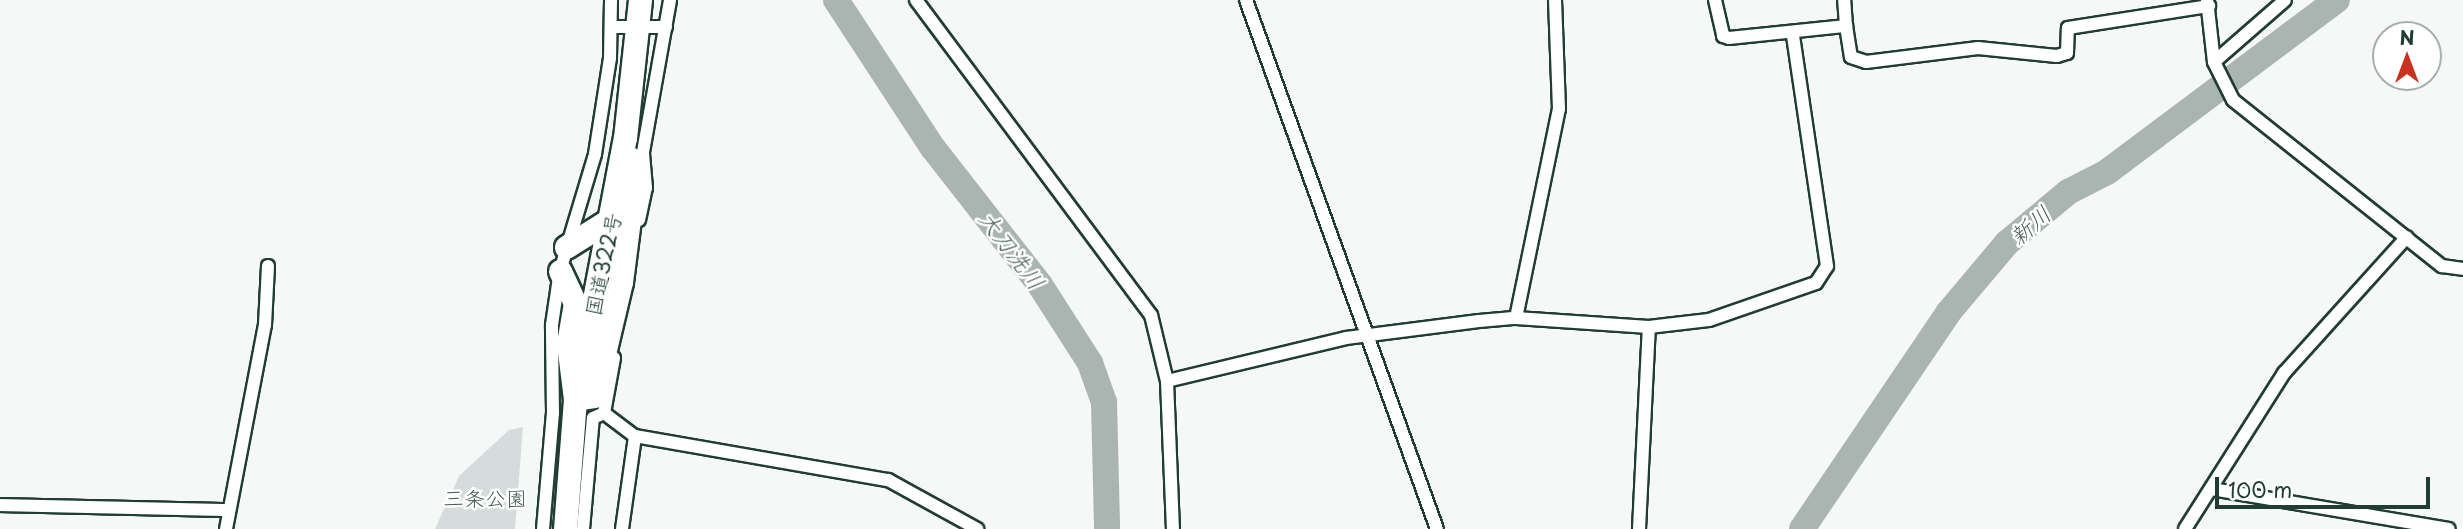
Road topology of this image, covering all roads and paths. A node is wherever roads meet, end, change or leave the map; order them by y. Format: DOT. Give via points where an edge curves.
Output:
graph roads {
  1 [pos="611,0"];
  2 [pos="640,0"];
  3 [pos="670,0"];
  4 [pos="916,0"];
  5 [pos="1246,0"];
  6 [pos="1555,0"];
  7 [pos="1715,0"];
  8 [pos="1844,0"];
  9 [pos="2285,0"];
  10 [pos="2208,3"];
  11 [pos="1846,26"];
  12 [pos="611,27"];
  13 [pos="639,27"];
  14 [pos="666,27"];
  15 [pos="1793,36"];
  16 [pos="2214,62"];
  17 [pos="625,138"];
  18 [pos="612,218"];
  19 [pos="2407,237"];
  20 [pos="566,247"];
  21 [pos="268,266"];
  22 [pos="2463,269"];
  23 [pos="560,271"];
  24 [pos="621,282"];
  25 [pos="1516,317"];
  26 [pos="1648,327"];
  27 [pos="1369,334"];
  28 [pos="1167,381"];
  29 [pos="575,399"];
  30 [pos="604,413"];
  31 [pos="635,436"];
  32 [pos="2212,489"];
  33 [pos="0,505"];
  34 [pos="228,510"];
  35 [pos="226,529"];
  36 [pos="543,529"];
  37 [pos="565,529"];
  38 [pos="583,529"];
  39 [pos="622,529"];
  40 [pos="977,529"];
  41 [pos="1173,529"];
  42 [pos="1437,529"];
  43 [pos="1639,529"];
  44 [pos="2185,529"];
  45 [pos="2449,529"];
  1 -- 12 [label="street"];
  2 -- 13 [label="highway, 国道322号"];
  3 -- 14 [label="street"];
  4 -- 28 [label="street" via="1151,315"];
  5 -- 27 [label="street"];
  6 -- 25 [label="street" via="1559,109"];
  7 -- 15 [label="street" via="1723,36"];
  8 -- 11 [label="street"];
  9 -- 16 [label="street"];
  10 -- 11 [label="street" via="2068,28 2067,53 2057,56 1978,48 1866,62 1851,57"];
  10 -- 16 [label="street"];
  11 -- 15 [label="street"];
  12 -- 13 [label="street"];
  12 -- 20 [label="street" via="595,153"];
  13 -- 14 [label="street"];
  13 -- 17 [label="highway, 国道322号"];
  14 -- 24 [label="street" via="643,152 646,188"];
  15 -- 26 [label="street" via="1827,266 1816,282 1709,320"];
  16 -- 19 [label="street" via="2232,100"];
  17 -- 18 [label="highway, 国道322号"];
  17 -- 24 [label="highway" via="634,181"];
  18 -- 20 [label="highway"];
  18 -- 29 [label="highway, 国道322号"];
  19 -- 22 [label="street" via="2442,266"];
  19 -- 32 [label="street" via="2284,373"];
  20 -- 23 [label="street"];
  21 -- 34 [label="street" via="265,325"];
  23 -- 29 [label="highway" via="575,303 568,344"];
  23 -- 36 [label="street" via="552,325 553,413"];
  24 -- 29 [label="highway" via="594,396"];
  24 -- 30 [label="street"];
  25 -- 26 [label="street"];
  25 -- 27 [label="street"];
  26 -- 43 [label="street"];
  27 -- 28 [label="street"];
  27 -- 42 [label="street"];
  28 -- 41 [label="street"];
  29 -- 37 [label="highway, 国道322号"];
  30 -- 31 [label="street"];
  30 -- 38 [label="street" via="593,418"];
  31 -- 39 [label="street"];
  31 -- 40 [label="street" via="888,480"];
  32 -- 44 [label="street"];
  32 -- 45 [label="street"];
  33 -- 34 [label="street"];
  34 -- 35 [label="street"];
}
